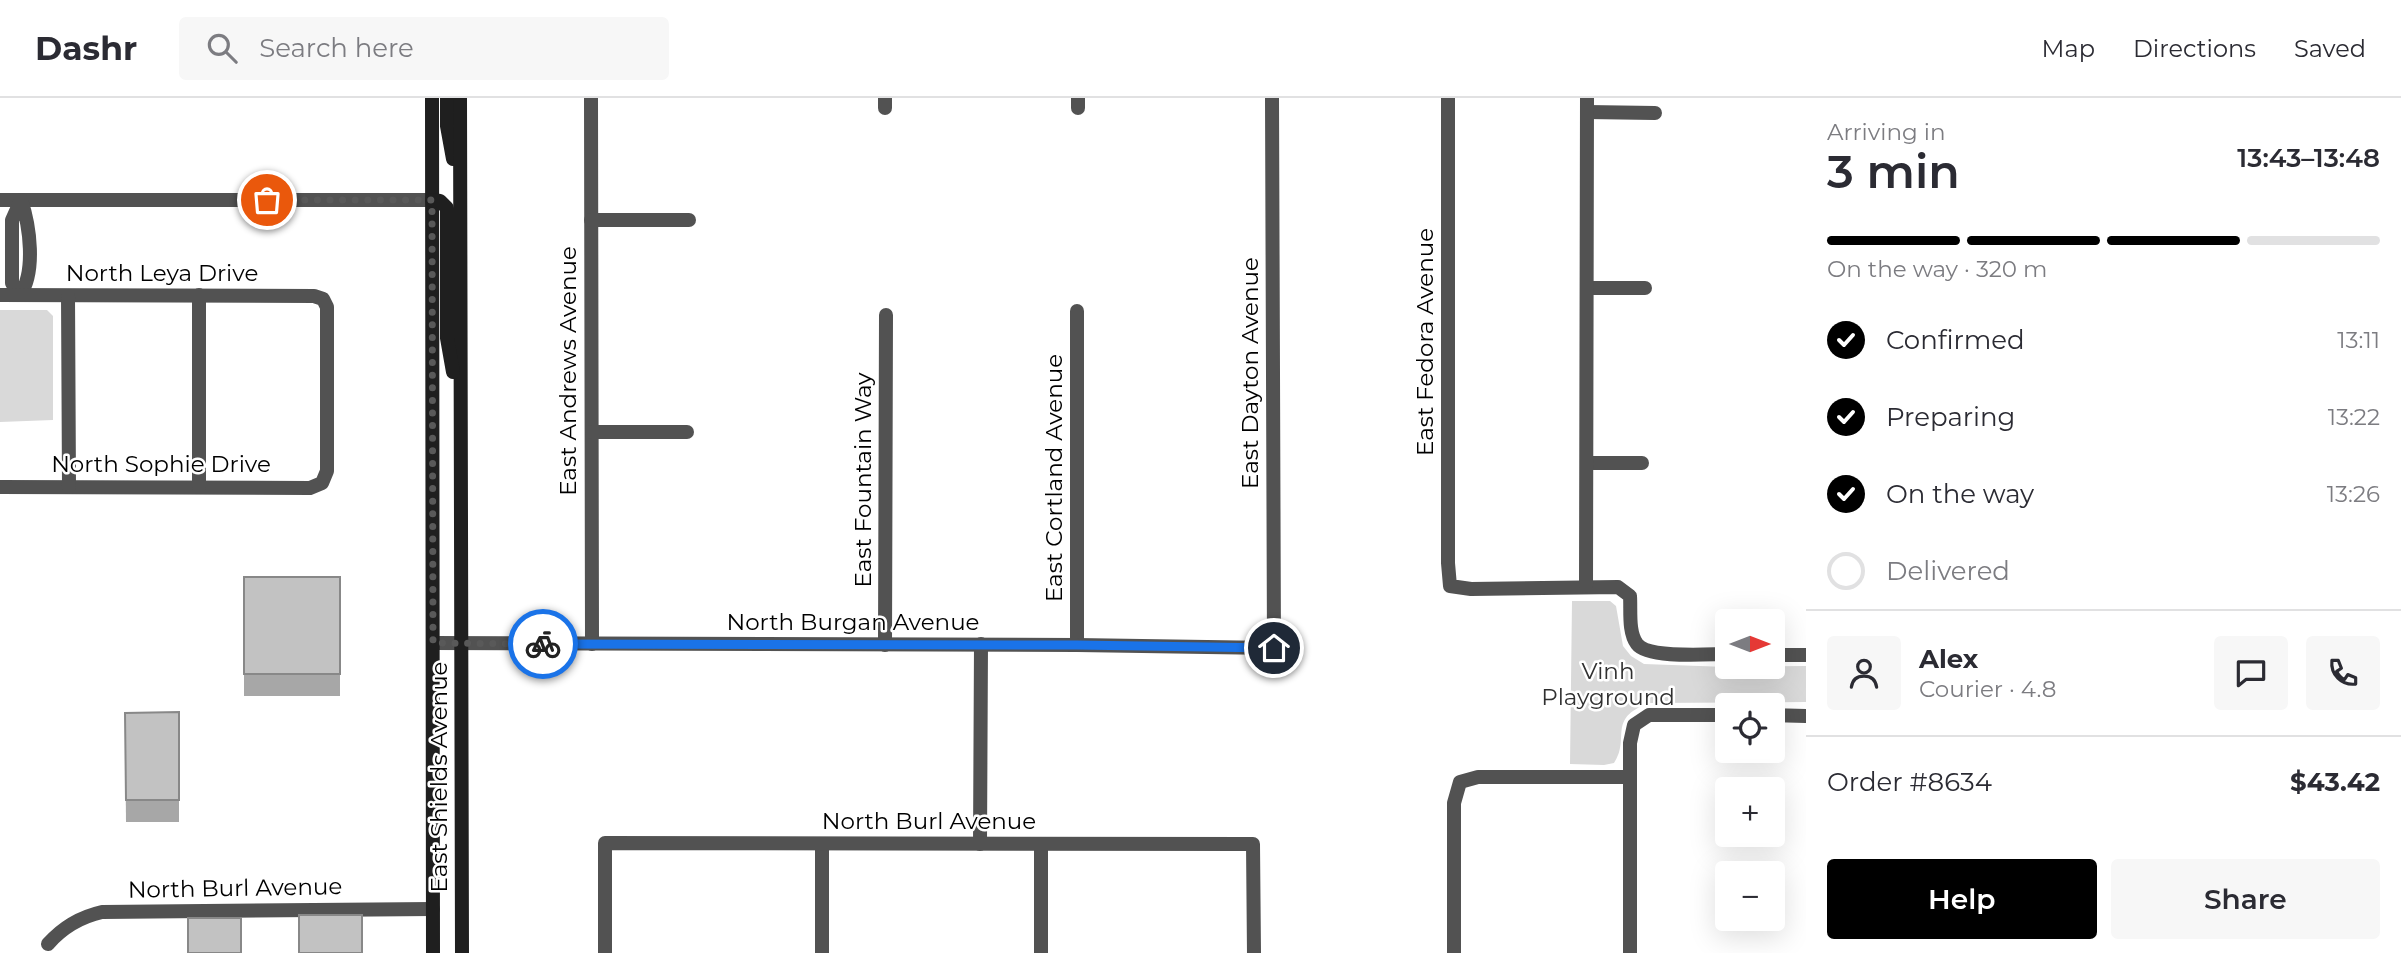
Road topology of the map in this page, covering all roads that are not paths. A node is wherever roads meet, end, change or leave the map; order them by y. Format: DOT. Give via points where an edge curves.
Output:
graph roads {
  1 [pos="432,98"];
  2 [pos="447,98"];
  3 [pos="460,98"];
  4 [pos="590,98"];
  5 [pos="1272,98"];
  6 [pos="1448,98"];
  7 [pos="1587,105"];
  8 [pos="1655,113"];
  9 [pos="460,195"];
  10 [pos="0,200"];
  11 [pos="21,200"];
  12 [pos="432,200"];
  13 [pos="590,219"];
  14 [pos="689,220"];
  15 [pos="29,245"];
  16 [pos="12,246"];
  17 [pos="1587,288"];
  18 [pos="1645,288"];
  19 [pos="0,295"];
  20 [pos="20,295"];
  21 [pos="199,295"];
  22 [pos="68,296"];
  23 [pos="1077,311"];
  24 [pos="886,315"];
  25 [pos="460,408"];
  26 [pos="592,432"];
  27 [pos="687,432"];
  28 [pos="1587,463"];
  29 [pos="1642,463"];
  30 [pos="322,483"];
  31 [pos="0,487"];
  32 [pos="69,487"];
  33 [pos="199,487"];
  34 [pos="1586,586"];
  35 [pos="433,643"];
  36 [pos="462,643"];
  37 [pos="592,644"];
  38 [pos="981,644"];
  39 [pos="885,645"];
  40 [pos="1077,645"];
  41 [pos="1274,648"];
  42 [pos="1715,654"];
  43 [pos="1785,654"];
  44 [pos="1806,655"];
  45 [pos="1715,715"];
  46 [pos="1785,715"];
  47 [pos="1806,716"];
  48 [pos="1630,777"];
  49 [pos="822,844"];
  50 [pos="980,844"];
  51 [pos="1041,844"];
  52 [pos="433,909"];
  53 [pos="48,944"];
  54 [pos="433,953"];
  55 [pos="462,953"];
  56 [pos="605,953"];
  57 [pos="822,953"];
  58 [pos="1041,953"];
  59 [pos="1254,953"];
  60 [pos="1454,953"];
  61 [pos="1630,953"];
  1 -- 12 [label="main road, East Shields Avenue"];
  2 -- 9 [label="main road" via="447,126"];
  3 -- 9 [label="main road, East Shields Avenue"];
  4 -- 13 [label="street, East Andrews Avenue"];
  5 -- 41 [label="street, East Dayton Avenue"];
  6 -- 34 [label="street, East Fedora Avenue" via="1450,586"];
  7 -- 8 [label="street"];
  7 -- 17 [label="street"];
  9 -- 25 [label="main road, East Shields Avenue"];
  10 -- 11 [label="street"];
  11 -- 12 [label="street"];
  11 -- 15 [label="street"];
  11 -- 16 [label="street" via="12,220"];
  12 -- 25 [label="main road" via="447,208 447,338"];
  12 -- 35 [label="main road, East Shields Avenue"];
  13 -- 14 [label="street"];
  13 -- 26 [label="street, East Andrews Avenue"];
  15 -- 16 [label="street" via="20,251"];
  15 -- 20 [label="street" via="28,283"];
  16 -- 20 [label="street" via="12,283"];
  17 -- 18 [label="street"];
  17 -- 28 [label="street"];
  19 -- 20 [label="street, North Leya Drive"];
  20 -- 22 [label="street, North Leya Drive"];
  21 -- 22 [label="street, North Leya Drive"];
  21 -- 30 [label="street, North Leya Drive" via="323,299 327,307 327,471"];
  21 -- 33 [label="street"];
  22 -- 32 [label="street"];
  23 -- 40 [label="street, East Cortland Avenue"];
  24 -- 39 [label="street, East Fountain Way"];
  25 -- 36 [label="main road, East Shields Avenue"];
  26 -- 27 [label="street"];
  26 -- 37 [label="street, East Andrews Avenue"];
  28 -- 29 [label="street"];
  28 -- 34 [label="street"];
  30 -- 33 [label="street, North Sophie Drive" via="310,488"];
  31 -- 32 [label="street, North Sophie Drive"];
  32 -- 33 [label="street, North Sophie Drive"];
  34 -- 42 [label="street" via="1618,587 1630,596 1632,633 1638,646 1652,653"];
  35 -- 36 [label="street, North Burgan Avenue"];
  35 -- 52 [label="main road, East Shields Avenue"];
  36 -- 37 [label="street, North Burgan Avenue"];
  36 -- 55 [label="main road, East Shields Avenue"];
  37 -- 39 [label="street, North Burgan Avenue"];
  38 -- 39 [label="street, North Burgan Avenue"];
  38 -- 40 [label="street, North Burgan Avenue"];
  38 -- 50 [label="street"];
  40 -- 41 [label="street, North Burgan Avenue"];
  43 -- 44 [label="street"];
  45 -- 48 [label="street" via="1649,715 1634,726"];
  46 -- 47 [label="street"];
  48 -- 60 [label="street" via="1478,777 1460,782 1454,803"];
  48 -- 61 [label="street"];
  49 -- 50 [label="street, North Burl Avenue"];
  49 -- 56 [label="street, North Burl Avenue" via="605,843"];
  49 -- 57 [label="street"];
  50 -- 51 [label="street, North Burl Avenue"];
  51 -- 58 [label="street"];
  51 -- 59 [label="street, North Burl Avenue" via="1253,844"];
  52 -- 53 [label="street, North Burl Avenue" via="102,912 73,922"];
  52 -- 54 [label="main road, East Shields Avenue"];
}
